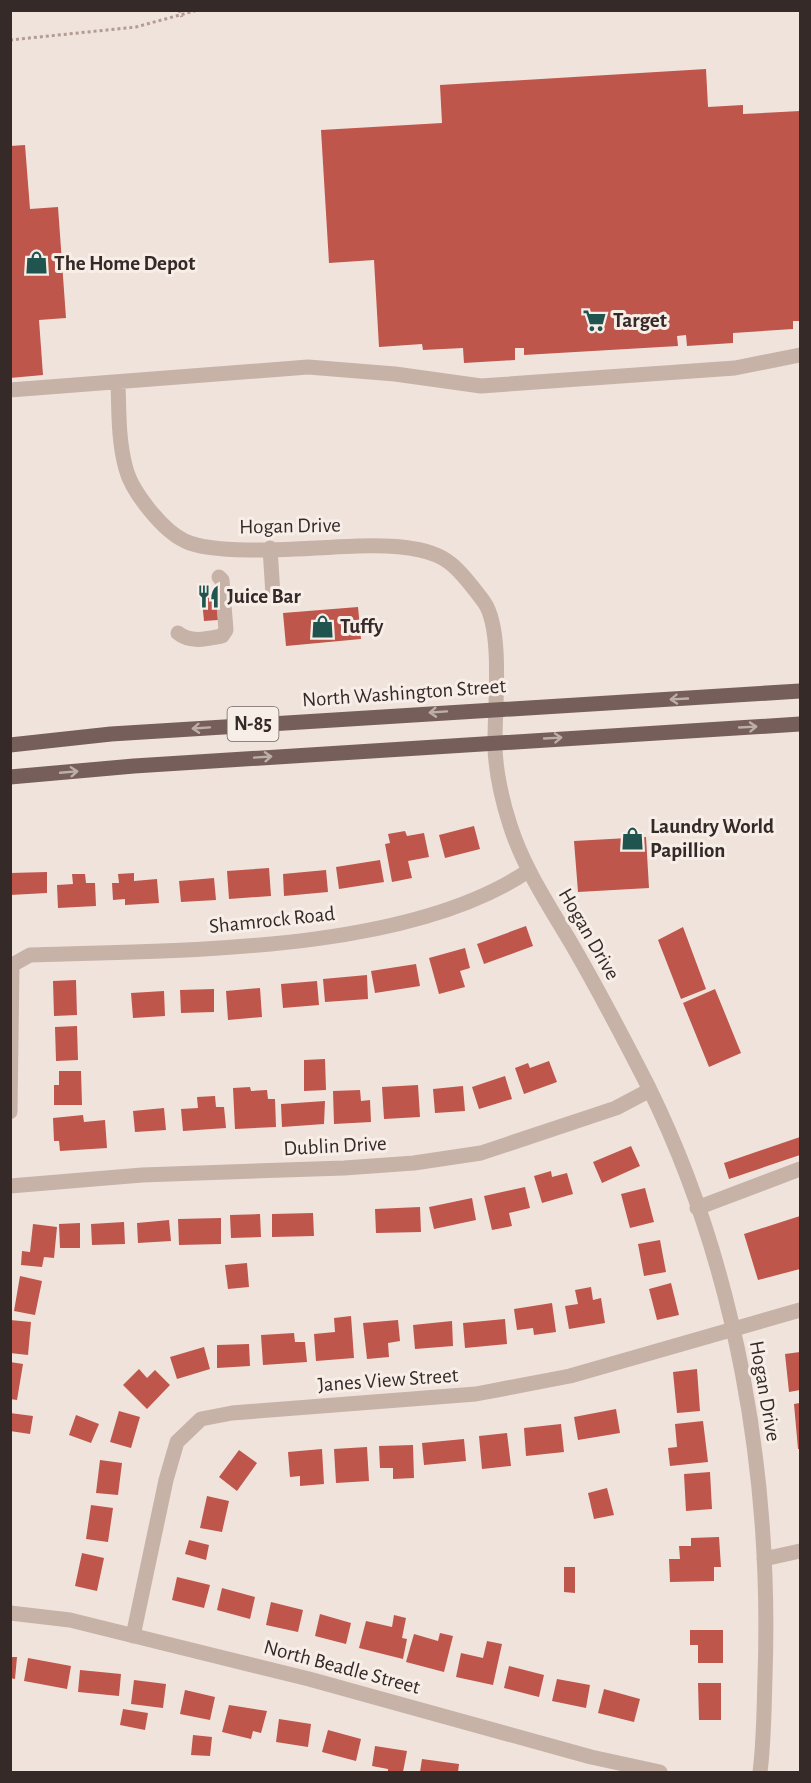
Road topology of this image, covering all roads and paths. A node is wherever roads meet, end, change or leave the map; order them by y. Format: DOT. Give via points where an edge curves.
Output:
graph roads {
  1 [pos="179,10"];
  2 [pos="198,10"];
  3 [pos="182,17"];
  4 [pos="10,40"];
  5 [pos="801,355"];
  6 [pos="118,382"];
  7 [pos="10,390"];
  8 [pos="270,548"];
  9 [pos="219,577"];
  10 [pos="273,595"];
  11 [pos="178,633"];
  12 [pos="801,691"];
  13 [pos="496,708"];
  14 [pos="801,724"];
  15 [pos="495,741"];
  16 [pos="10,745"];
  17 [pos="10,777"];
  18 [pos="528,871"];
  19 [pos="11,965"];
  20 [pos="650,1090"];
  21 [pos="10,1112"];
  22 [pos="801,1169"];
  23 [pos="10,1186"];
  24 [pos="697,1208"];
  25 [pos="801,1310"];
  26 [pos="733,1329"];
  27 [pos="801,1551"];
  28 [pos="764,1559"];
  29 [pos="10,1613"];
  30 [pos="133,1636"];
  31 [pos="660,1773"];
  32 [pos="760,1773"];
  1 -- 3 [label="path"];
  2 -- 3 [label="path"];
  3 -- 4 [label="path" via="136,27"];
  5 -- 6 [label="street" via="735,368 481,386 308,367"];
  6 -- 7 [label="street"];
  6 -- 8 [label="street, Hogan Drive" via="126,471 146,508 185,541 221,549"];
  8 -- 10 [label="street"];
  8 -- 13 [label="street, Hogan Drive" via="399,544 449,561 488,607 496,652"];
  9 -- 11 [label="street" via="226,630 222,636 185,638"];
  12 -- 13 [label="main road, North Washington Street / N-85, one-way"];
  13 -- 15 [label="street, Hogan Drive"];
  13 -- 16 [label="main road, North Washington Street / N-85, one-way" via="123,733"];
  15 -- 14 [label="main road, N-85, one-way"];
  17 -- 15 [label="main road, N-85, one-way"];
  15 -- 18 [label="street, Hogan Drive" via="507,818"];
  18 -- 19 [label="street, Shamrock Road" via="485,896 422,918 368,930 211,948 30,955"];
  18 -- 20 [label="street, Hogan Drive" via="602,996"];
  19 -- 21 [label="street"];
  20 -- 23 [label="street, Dublin Drive" via="616,1108 481,1153 344,1168 142,1175"];
  20 -- 24 [label="street, Hogan Drive"];
  22 -- 24 [label="street"];
  24 -- 26 [label="street, Hogan Drive"];
  25 -- 26 [label="street, Janes View Street"];
  26 -- 28 [label="street, Hogan Drive" via="753,1434"];
  26 -- 30 [label="street, Janes View Street" via="570,1376 476,1394 232,1413 201,1419 177,1442"];
  27 -- 28 [label="street"];
  28 -- 32 [label="street, Hogan Drive" via="766,1633"];
  29 -- 30 [label="street, North Beadle Street" via="70,1620"];
  30 -- 31 [label="street, North Beadle Street"];
}
